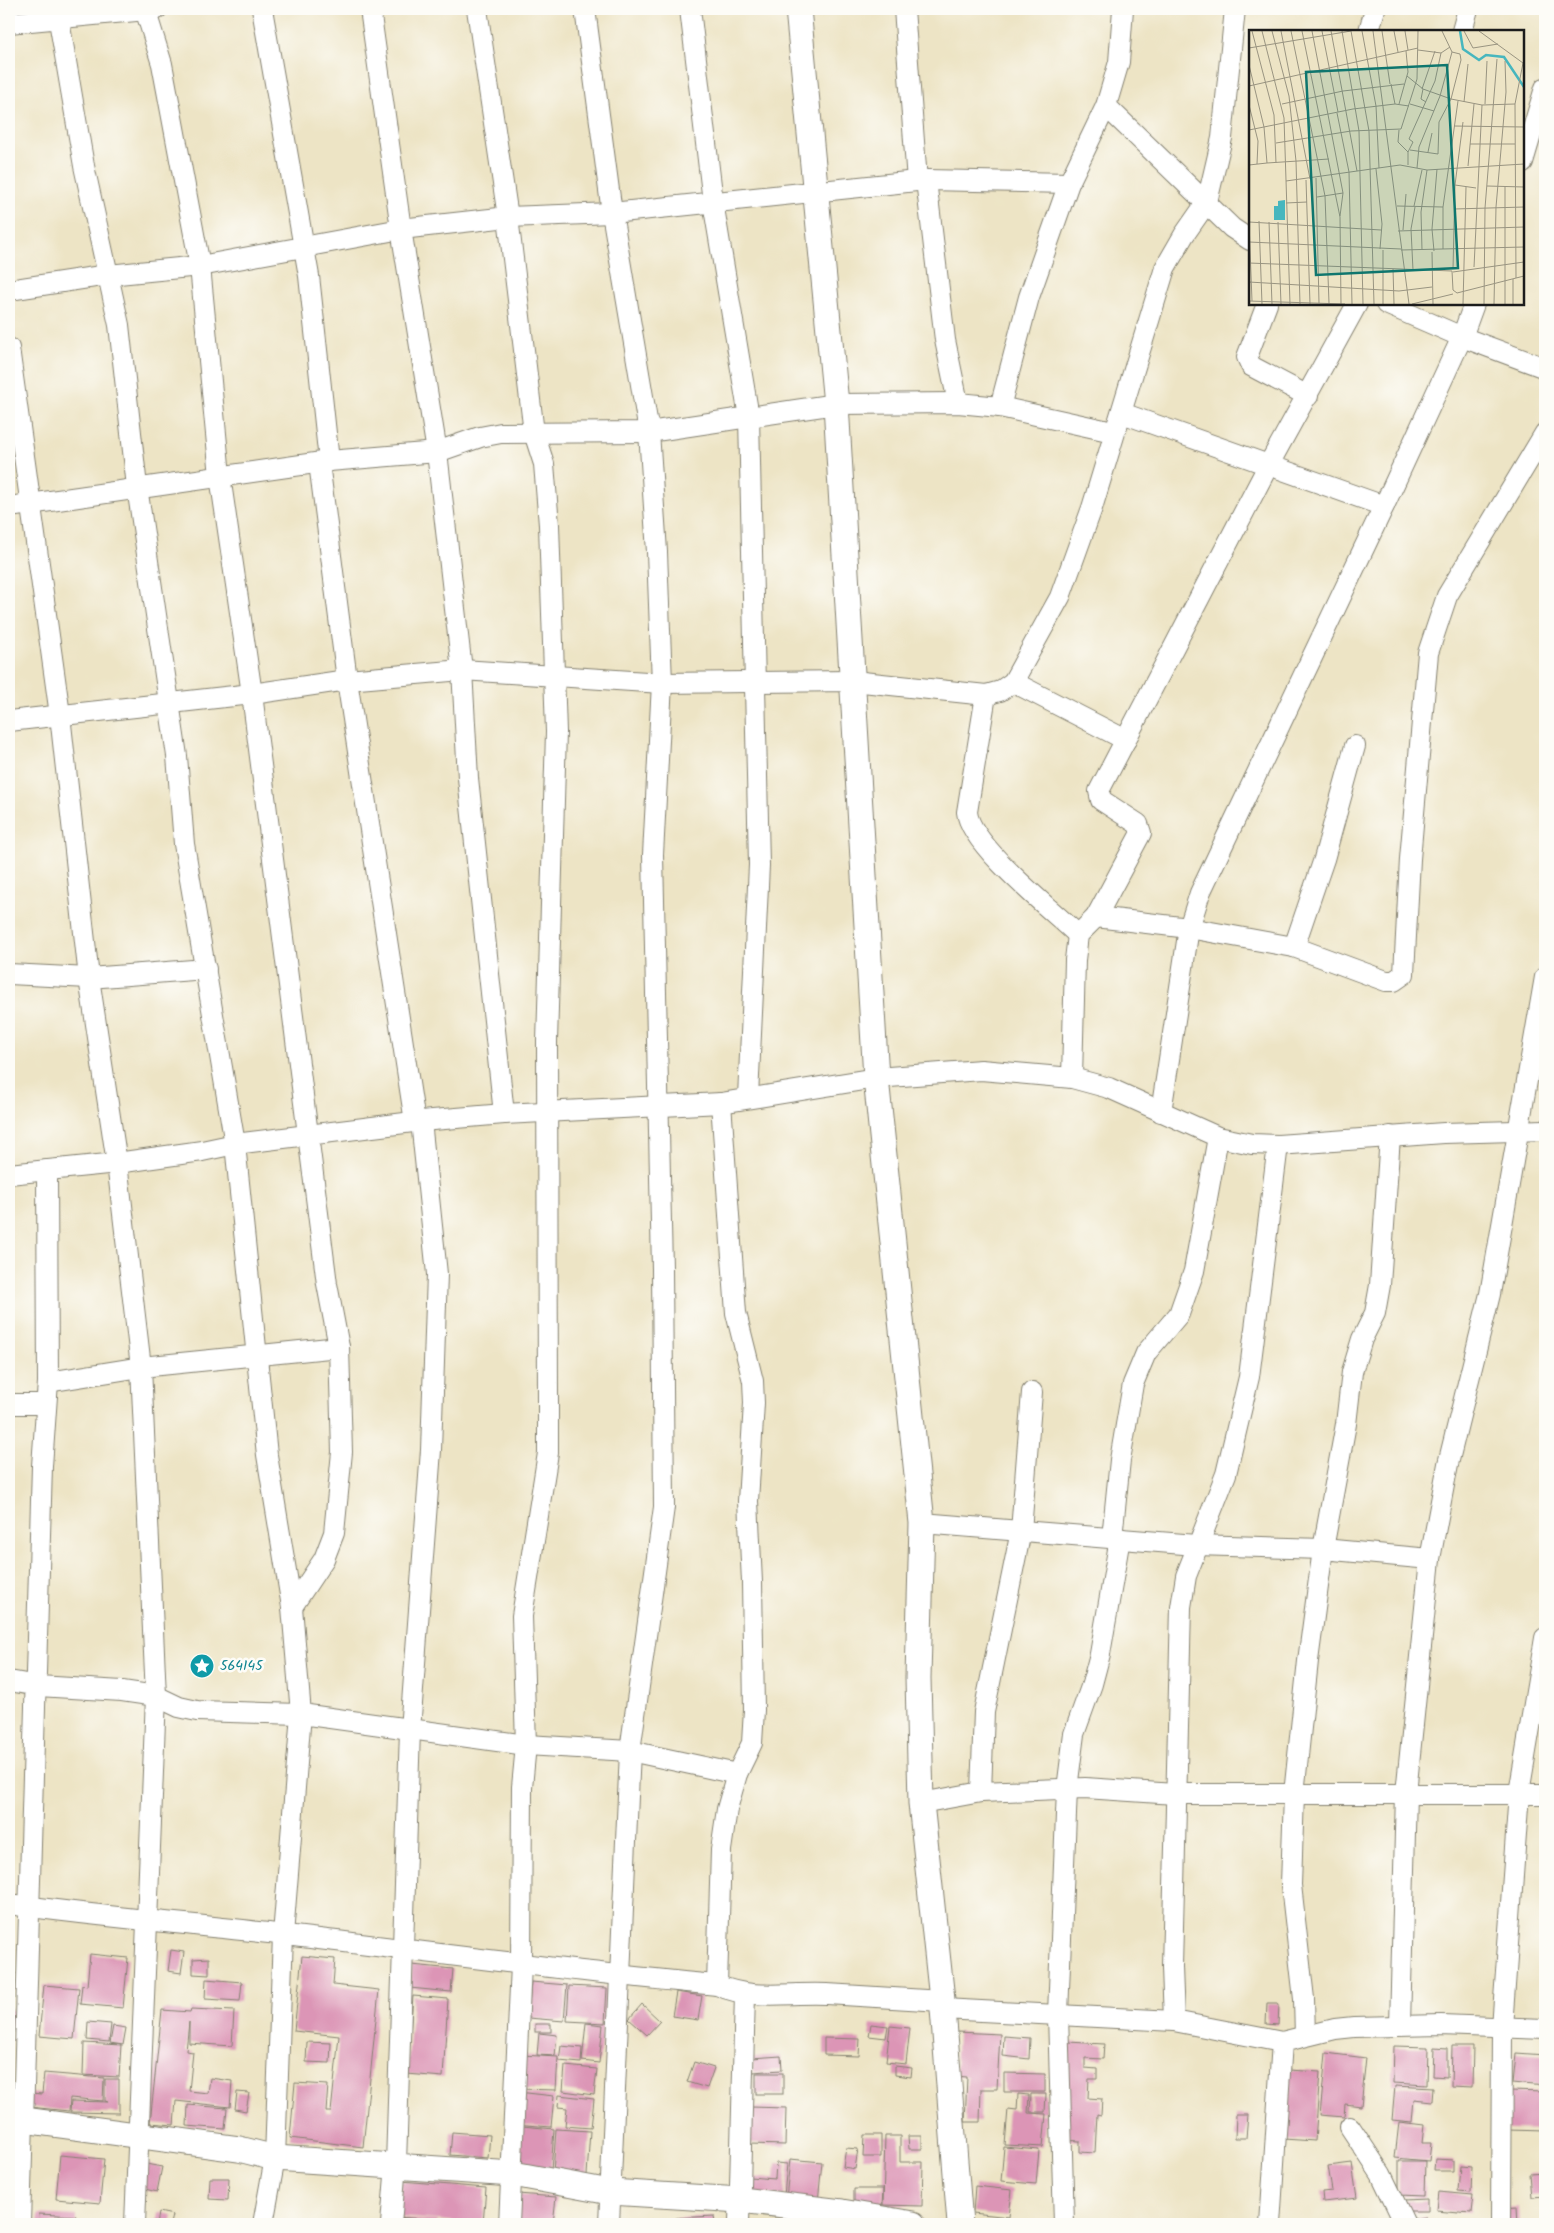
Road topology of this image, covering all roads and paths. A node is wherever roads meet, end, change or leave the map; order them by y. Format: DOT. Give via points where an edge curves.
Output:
graph roads {
  1 [pos="262,9"];
  2 [pos="370,9"];
  3 [pos="477,9"];
  4 [pos="585,9"];
  5 [pos="690,9"];
  6 [pos="798,9"];
  7 [pos="904,9"];
  8 [pos="1123,9"];
  9 [pos="1235,9"];
  10 [pos="1376,9"];
  11 [pos="1468,9"];
  12 [pos="149,10"];
  13 [pos="58,14"];
  14 [pos="9,23"];
  15 [pos="1369,30"];
  16 [pos="1462,30"];
  17 [pos="1545,88"];
  18 [pos="1106,106"];
  19 [pos="1524,159"];
  20 [pos="921,181"];
  21 [pos="1069,182"];
  22 [pos="816,191"];
  23 [pos="713,202"];
  24 [pos="1207,202"];
  25 [pos="612,213"];
  26 [pos="508,217"];
  27 [pos="402,229"];
  28 [pos="1249,239"];
  29 [pos="304,249"];
  30 [pos="200,266"];
  31 [pos="108,275"];
  32 [pos="9,290"];
  33 [pos="1267,305"];
  34 [pos="1356,305"];
  35 [pos="1388,305"];
  36 [pos="1474,305"];
  37 [pos="1462,338"];
  38 [pos="9,348"];
  39 [pos="1545,368"];
  40 [pos="1308,396"];
  41 [pos="958,403"];
  42 [pos="836,404"];
  43 [pos="1000,407"];
  44 [pos="1122,413"];
  45 [pos="749,417"];
  46 [pos="649,432"];
  47 [pos="1113,432"];
  48 [pos="534,433"];
  49 [pos="1545,434"];
  50 [pos="437,452"];
  51 [pos="324,462"];
  52 [pos="1268,466"];
  53 [pos="220,476"];
  54 [pos="137,487"];
  55 [pos="32,504"];
  56 [pos="1384,506"];
  57 [pos="9,507"];
  58 [pos="462,670"];
  59 [pos="554,676"];
  60 [pos="347,680"];
  61 [pos="853,681"];
  62 [pos="757,682"];
  63 [pos="1013,682"];
  64 [pos="662,683"];
  65 [pos="252,694"];
  66 [pos="986,695"];
  67 [pos="169,703"];
  68 [pos="60,715"];
  69 [pos="9,721"];
  70 [pos="1126,740"];
  71 [pos="1355,746"];
  72 [pos="1096,917"];
  73 [pos="1189,928"];
  74 [pos="1078,935"];
  75 [pos="1294,948"];
  76 [pos="206,970"];
  77 [pos="9,974"];
  78 [pos="1545,977"];
  79 [pos="89,978"];
  80 [pos="876,1078"];
  81 [pos="1072,1078"];
  82 [pos="748,1097"];
  83 [pos="721,1103"];
  84 [pos="658,1105"];
  85 [pos="1161,1112"];
  86 [pos="548,1113"];
  87 [pos="504,1114"];
  88 [pos="418,1122"];
  89 [pos="1518,1130"];
  90 [pos="1545,1130"];
  91 [pos="1390,1136"];
  92 [pos="307,1137"];
  93 [pos="1218,1137"];
  94 [pos="235,1144"];
  95 [pos="1278,1145"];
  96 [pos="117,1163"];
  97 [pos="47,1170"];
  98 [pos="9,1174"];
  99 [pos="339,1347"];
  100 [pos="257,1356"];
  101 [pos="141,1367"];
  102 [pos="48,1382"];
  103 [pos="1032,1392"];
  104 [pos="9,1404"];
  105 [pos="46,1404"];
  106 [pos="922,1523"];
  107 [pos="1021,1531"];
  108 [pos="1116,1538"];
  109 [pos="1196,1545"];
  110 [pos="1324,1549"];
  111 [pos="1430,1559"];
  112 [pos="292,1607"];
  113 [pos="1545,1638"];
  114 [pos="9,1681"];
  115 [pos="38,1686"];
  116 [pos="156,1696"];
  117 [pos="301,1714"];
  118 [pos="410,1730"];
  119 [pos="526,1745"];
  120 [pos="630,1751"];
  121 [pos="737,1774"];
  122 [pos="1067,1789"];
  123 [pos="981,1792"];
  124 [pos="1519,1793"];
  125 [pos="1175,1794"];
  126 [pos="1294,1794"];
  127 [pos="1406,1794"];
  128 [pos="1545,1794"];
  129 [pos="921,1802"];
  130 [pos="9,1904"];
  131 [pos="31,1907"];
  132 [pos="146,1920"];
  133 [pos="284,1934"];
  134 [pos="403,1950"];
  135 [pos="520,1965"];
  136 [pos="621,1976"];
  137 [pos="717,1985"];
  138 [pos="745,1994"];
  139 [pos="943,2005"];
  140 [pos="1058,2014"];
  141 [pos="1174,2021"];
  142 [pos="1400,2025"];
  143 [pos="1502,2027"];
  144 [pos="1545,2029"];
  145 [pos="1304,2036"];
  146 [pos="1282,2042"];
  147 [pos="16,2119"];
  148 [pos="1350,2127"];
  149 [pos="140,2136"];
  150 [pos="275,2158"];
  151 [pos="396,2164"];
  152 [pos="513,2174"];
  153 [pos="610,2192"];
  154 [pos="740,2212"];
  155 [pos="841,2218"];
  156 [pos="20,2224"];
  157 [pos="135,2224"];
  158 [pos="263,2224"];
  159 [pos="391,2224"];
  160 [pos="509,2224"];
  161 [pos="609,2224"];
  162 [pos="913,2224"];
  163 [pos="960,2224"];
  164 [pos="1064,2224"];
  165 [pos="1270,2224"];
  166 [pos="1406,2224"];
  167 [pos="1501,2224"];
  1 -- 29 [label="street"];
  2 -- 27 [label="street"];
  3 -- 26 [label="street"];
  4 -- 25 [label="street"];
  5 -- 23 [label="street"];
  6 -- 22 [label="street"];
  7 -- 20 [label="street"];
  8 -- 18 [label="street" via="1119,62"];
  9 -- 24 [label="street" via="1222,138"];
  10 -- 15 [label="street"];
  11 -- 16 [label="street"];
  12 -- 13 [label="street"];
  12 -- 30 [label="street"];
  13 -- 14 [label="street"];
  13 -- 31 [label="street" via="84,166"];
  17 -- 19 [label="street"];
  18 -- 21 [label="street"];
  18 -- 24 [label="street"];
  20 -- 21 [label="street"];
  20 -- 22 [label="street"];
  20 -- 41 [label="street"];
  21 -- 43 [label="street" via="1029,297"];
  22 -- 23 [label="street"];
  22 -- 42 [label="street"];
  23 -- 25 [label="street"];
  23 -- 45 [label="street"];
  24 -- 28 [label="street" via="1232,228"];
  24 -- 44 [label="street" via="1165,268"];
  25 -- 26 [label="street"];
  25 -- 46 [label="street"];
  26 -- 27 [label="street"];
  26 -- 48 [label="street"];
  27 -- 29 [label="street"];
  27 -- 50 [label="street"];
  29 -- 30 [label="street"];
  29 -- 51 [label="street"];
  30 -- 31 [label="street"];
  30 -- 53 [label="street"];
  31 -- 32 [label="street"];
  31 -- 54 [label="street" via="119,325"];
  33 -- 40 [label="street" via="1247,357 1251,366"];
  34 -- 40 [label="street"];
  35 -- 37 [label="street"];
  36 -- 37 [label="street"];
  37 -- 39 [label="street"];
  37 -- 56 [label="street"];
  38 -- 55 [label="street"];
  40 -- 52 [label="street"];
  41 -- 42 [label="street"];
  41 -- 43 [label="street"];
  42 -- 45 [label="street"];
  42 -- 61 [label="street"];
  43 -- 47 [label="street"];
  44 -- 47 [label="street"];
  44 -- 52 [label="street"];
  45 -- 46 [label="street"];
  45 -- 62 [label="street" via="753,538 751,580"];
  46 -- 48 [label="street"];
  46 -- 64 [label="street"];
  47 -- 63 [label="street" via="1092,508 1060,597"];
  48 -- 50 [label="street" via="480,437"];
  48 -- 59 [label="street" via="544,464"];
  49 -- 75 [label="street" via="1447,596 1428,653 1410,860 1404,974 1386,981"];
  50 -- 51 [label="street"];
  50 -- 58 [label="street"];
  51 -- 53 [label="street"];
  51 -- 60 [label="street"];
  52 -- 56 [label="street"];
  52 -- 70 [label="street"];
  53 -- 54 [label="street"];
  53 -- 65 [label="street"];
  54 -- 55 [label="street"];
  54 -- 67 [label="street"];
  55 -- 57 [label="street"];
  55 -- 68 [label="street"];
  56 -- 73 [label="street" via="1219,850"];
  58 -- 59 [label="street"];
  58 -- 60 [label="street"];
  58 -- 87 [label="street" via="468,778"];
  59 -- 64 [label="street"];
  59 -- 86 [label="street" via="556,761 550,892"];
  60 -- 65 [label="street"];
  60 -- 88 [label="street"];
  61 -- 62 [label="street"];
  61 -- 66 [label="street"];
  61 -- 80 [label="street"];
  62 -- 64 [label="street"];
  62 -- 82 [label="street" via="759,865"];
  63 -- 66 [label="street"];
  63 -- 70 [label="street"];
  64 -- 84 [label="street" via="652,854"];
  65 -- 67 [label="street"];
  65 -- 92 [label="street"];
  66 -- 74 [label="street" via="967,821 997,860"];
  67 -- 68 [label="street"];
  67 -- 76 [label="street" via="184,844"];
  68 -- 69 [label="street"];
  68 -- 79 [label="street"];
  70 -- 72 [label="street" via="1099,790 1102,800 1138,824 1141,833"];
  71 -- 75 [label="street" via="1324,859"];
  72 -- 73 [label="street"];
  72 -- 74 [label="street"];
  73 -- 75 [label="street"];
  73 -- 85 [label="street"];
  74 -- 81 [label="street"];
  76 -- 79 [label="street"];
  76 -- 94 [label="street"];
  77 -- 79 [label="street"];
  78 -- 89 [label="street"];
  79 -- 96 [label="street"];
  80 -- 81 [label="street" via="981,1070"];
  80 -- 82 [label="street"];
  80 -- 106 [label="street"];
  81 -- 85 [label="street" via="1109,1088"];
  82 -- 83 [label="street"];
  83 -- 84 [label="street"];
  83 -- 121 [label="street" via="736,1313 753,1380 754,1403 748,1502 754,1710 752,1743"];
  84 -- 86 [label="street"];
  84 -- 120 [label="street" via="664,1507"];
  85 -- 93 [label="street"];
  86 -- 87 [label="street"];
  86 -- 119 [label="street" via="548,1453 522,1616"];
  87 -- 88 [label="street"];
  88 -- 92 [label="street"];
  88 -- 118 [label="street" via="437,1274 431,1450"];
  89 -- 90 [label="street"];
  89 -- 91 [label="street"];
  89 -- 111 [label="street" via="1490,1294 1448,1464"];
  91 -- 95 [label="street"];
  91 -- 110 [label="street" via="1380,1286 1375,1313 1362,1339 1352,1372"];
  92 -- 94 [label="street"];
  92 -- 99 [label="street" via="326,1284"];
  93 -- 95 [label="street"];
  93 -- 108 [label="street" via="1197,1254 1185,1297 1179,1314 1146,1353 1133,1384 1120,1460"];
  94 -- 96 [label="street"];
  94 -- 100 [label="street"];
  95 -- 109 [label="street" via="1249,1377 1226,1474"];
  96 -- 97 [label="street"];
  96 -- 101 [label="street"];
  97 -- 98 [label="street"];
  97 -- 102 [label="street"];
  99 -- 100 [label="street"];
  99 -- 112 [label="street" via="342,1452 334,1533 324,1559"];
  100 -- 101 [label="street"];
  100 -- 112 [label="street" via="267,1455"];
  101 -- 102 [label="street"];
  101 -- 116 [label="street"];
  102 -- 105 [label="street"];
  103 -- 107 [label="street"];
  104 -- 105 [label="street"];
  105 -- 115 [label="street"];
  106 -- 107 [label="street"];
  106 -- 129 [label="street" via="918,1678"];
  107 -- 108 [label="street"];
  107 -- 123 [label="street" via="984,1712"];
  108 -- 109 [label="street"];
  108 -- 122 [label="street" via="1100,1654 1074,1734"];
  109 -- 110 [label="street"];
  109 -- 125 [label="street" via="1181,1607"];
  110 -- 111 [label="street"];
  110 -- 126 [label="street"];
  111 -- 127 [label="street"];
  112 -- 117 [label="street"];
  113 -- 124 [label="street"];
  114 -- 115 [label="street"];
  115 -- 116 [label="street"];
  115 -- 131 [label="street"];
  116 -- 117 [label="street" via="179,1707 198,1711"];
  116 -- 132 [label="street"];
  117 -- 118 [label="street"];
  117 -- 133 [label="street"];
  118 -- 119 [label="street"];
  118 -- 134 [label="street"];
  119 -- 120 [label="street"];
  119 -- 135 [label="street" via="522,1787"];
  120 -- 121 [label="street"];
  120 -- 136 [label="street"];
  121 -- 137 [label="street" via="727,1809 721,1850"];
  122 -- 123 [label="street"];
  122 -- 125 [label="street"];
  122 -- 140 [label="street"];
  123 -- 129 [label="street"];
  124 -- 127 [label="street"];
  124 -- 128 [label="street"];
  124 -- 143 [label="street"];
  125 -- 126 [label="street"];
  125 -- 141 [label="street"];
  126 -- 127 [label="street"];
  126 -- 145 [label="street" via="1291,1884 1304,1999"];
  127 -- 142 [label="street"];
  129 -- 139 [label="street"];
  130 -- 131 [label="street"];
  131 -- 132 [label="street"];
  131 -- 147 [label="street"];
  132 -- 133 [label="street"];
  132 -- 149 [label="street"];
  133 -- 134 [label="street"];
  133 -- 150 [label="street"];
  134 -- 135 [label="street"];
  134 -- 151 [label="street"];
  135 -- 136 [label="street"];
  135 -- 152 [label="street"];
  136 -- 137 [label="street"];
  136 -- 153 [label="street"];
  137 -- 138 [label="street"];
  138 -- 139 [label="street" via="824,1994"];
  138 -- 154 [label="street"];
  139 -- 140 [label="street"];
  139 -- 163 [label="street"];
  140 -- 141 [label="street"];
  140 -- 164 [label="street"];
  141 -- 146 [label="street"];
  142 -- 143 [label="street"];
  142 -- 145 [label="street" via="1335,2029"];
  143 -- 144 [label="street"];
  143 -- 167 [label="street"];
  145 -- 146 [label="street"];
  146 -- 165 [label="street"];
  147 -- 149 [label="street"];
  147 -- 156 [label="street"];
  148 -- 166 [label="street" via="1382,2174"];
  149 -- 150 [label="street" via="239,2148"];
  149 -- 157 [label="street"];
  150 -- 151 [label="street"];
  150 -- 158 [label="street"];
  151 -- 152 [label="street"];
  151 -- 159 [label="street"];
  152 -- 153 [label="street"];
  152 -- 160 [label="street"];
  153 -- 154 [label="street"];
  153 -- 161 [label="street"];
  154 -- 155 [label="street"];
  155 -- 162 [label="street"];
}
